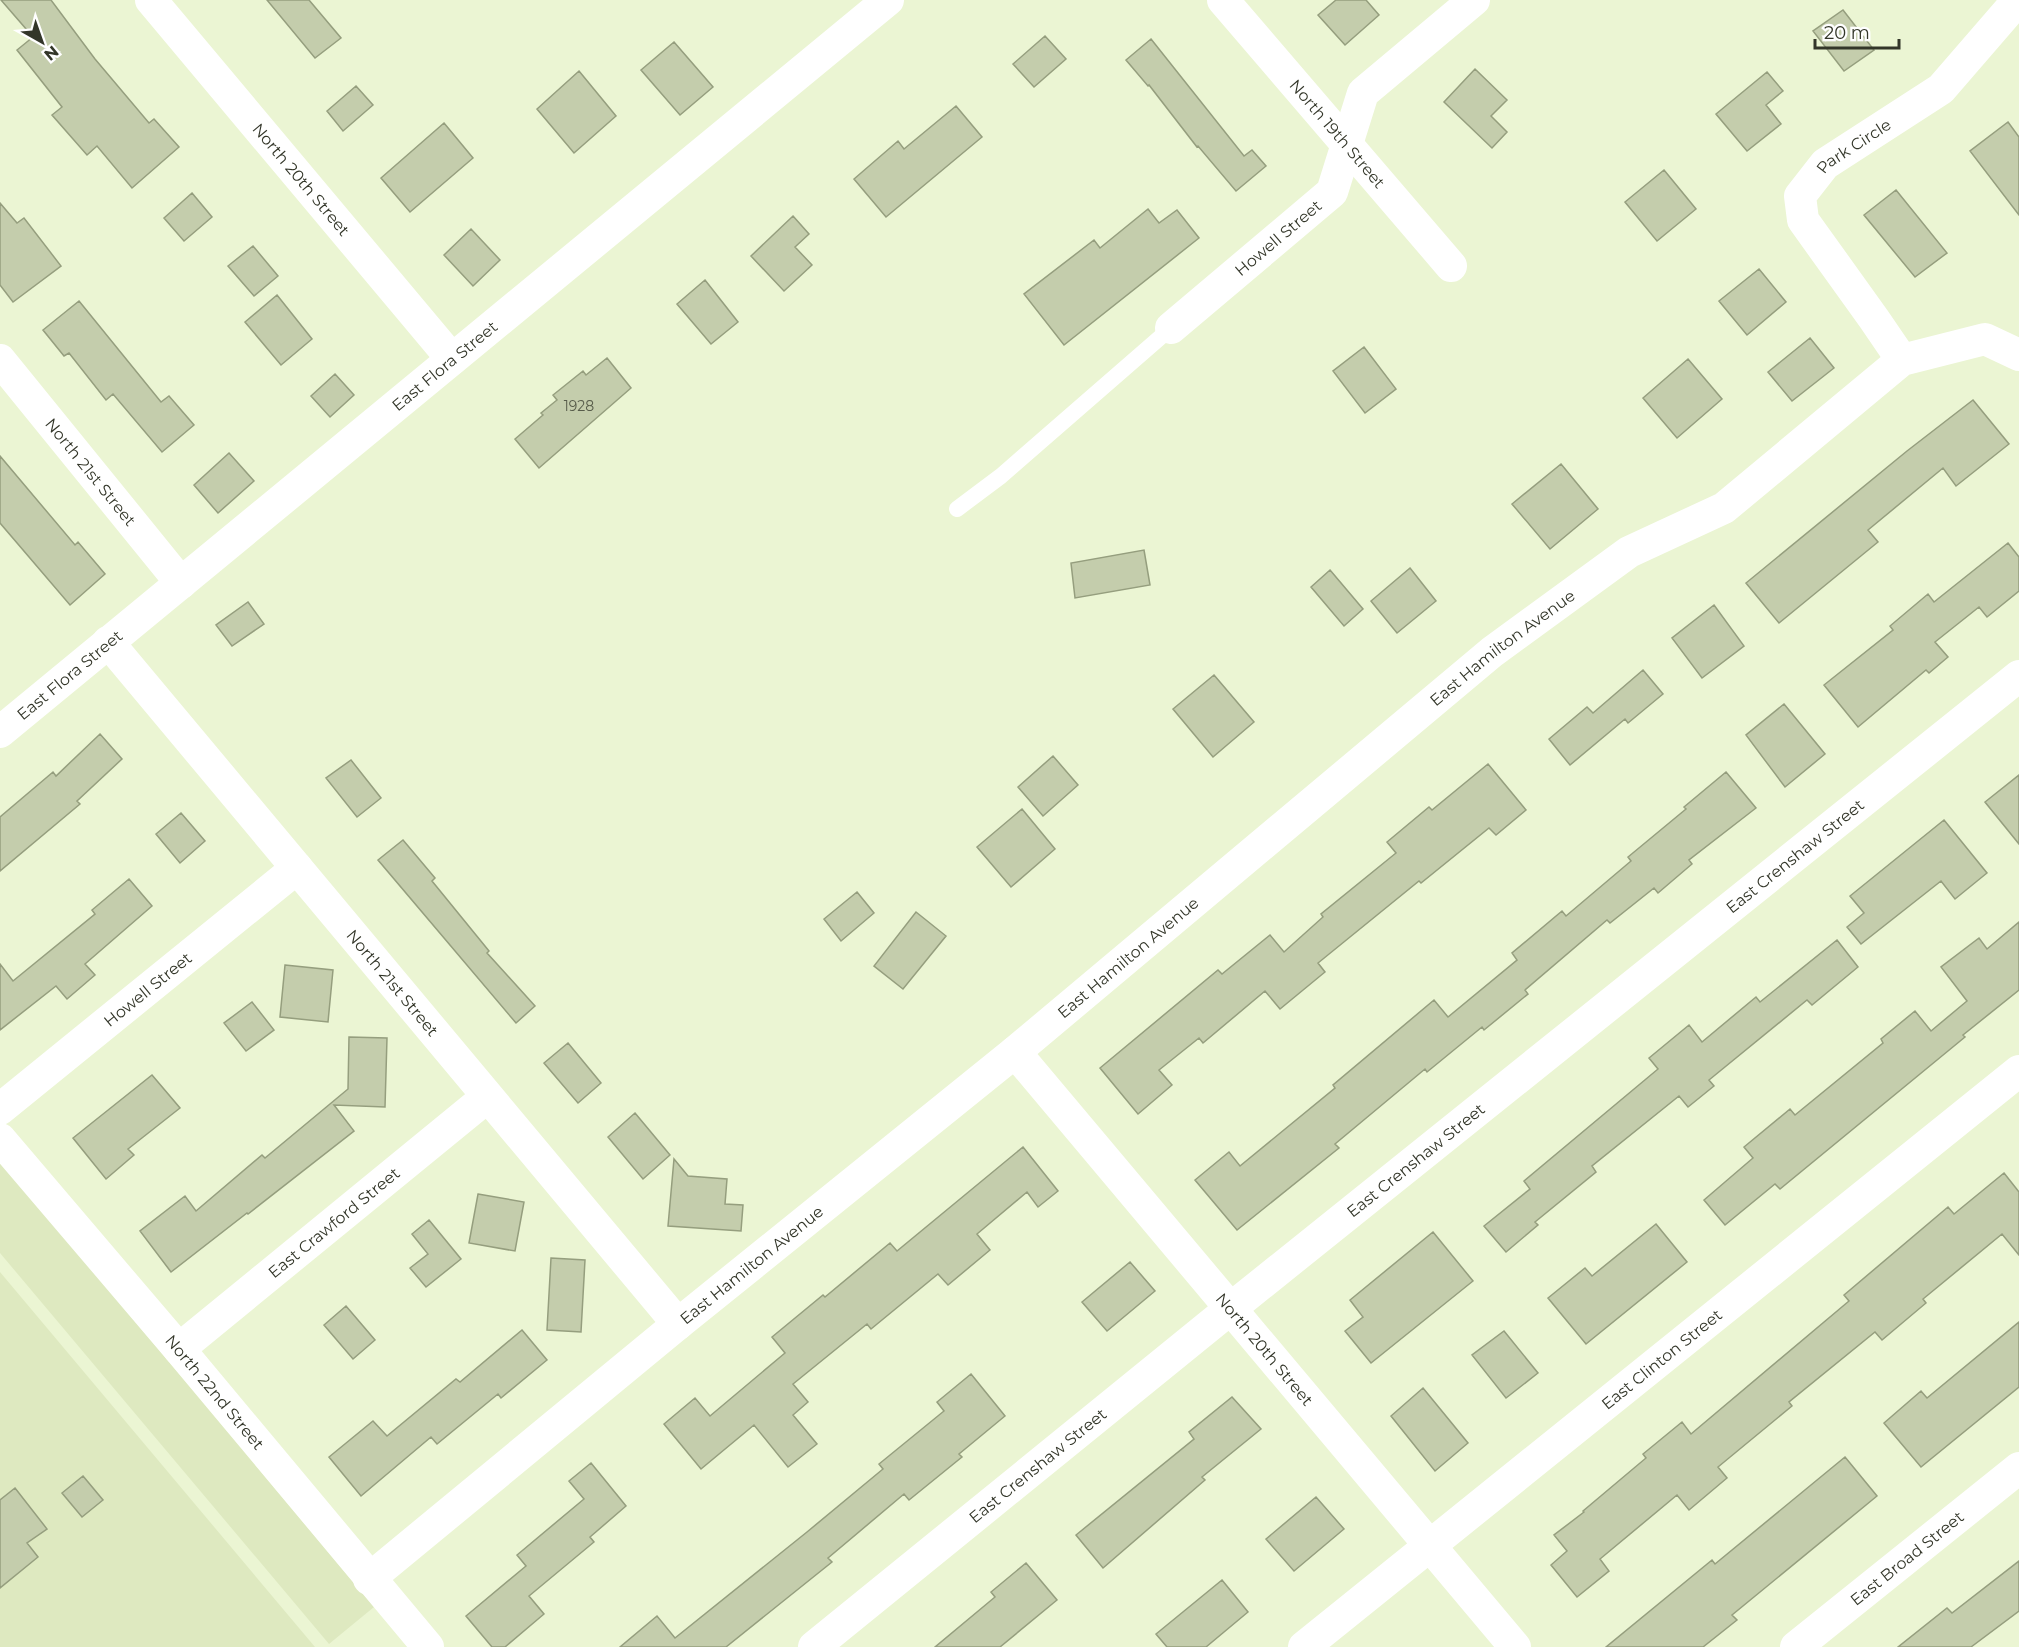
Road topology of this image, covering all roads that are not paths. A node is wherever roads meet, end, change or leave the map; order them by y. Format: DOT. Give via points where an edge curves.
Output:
graph roads {
  1 [pos="151,0"];
  2 [pos="888,0"];
  3 [pos="1223,0"];
  4 [pos="1474,0"];
  5 [pos="2018,0"];
  6 [pos="1347,142"];
  7 [pos="1451,266"];
  8 [pos="1171,328"];
  9 [pos="2019,355"];
  10 [pos="452,359"];
  11 [pos="0,360"];
  12 [pos="1902,360"];
  13 [pos="957,509"];
  14 [pos="181,583"];
  15 [pos="108,642"];
  16 [pos="2019,676"];
  17 [pos="0,732"];
  18 [pos="297,868"];
  19 [pos="1015,1052"];
  20 [pos="2019,1071"];
  21 [pos="487,1097"];
  22 [pos="0,1109"];
  23 [pos="0,1139"];
  24 [pos="1230,1309"];
  25 [pos="678,1324"];
  26 [pos="179,1349"];
  27 [pos="2019,1468"];
  28 [pos="1429,1545"];
  29 [pos="369,1579"];
  30 [pos="428,1647"];
  31 [pos="814,1647"];
  32 [pos="1304,1647"];
  33 [pos="1515,1647"];
  34 [pos="1796,1647"];
  1 -- 10 [label="street, North 20th Street"];
  2 -- 10 [label="street, East Flora Street"];
  3 -- 6 [label="street, North 19th Street"];
  4 -- 6 [label="street, Howell Street" via="1363,93"];
  5 -- 12 [label="street, Park Circle" via="1941,89 1825,165 1800,196 1803,220"];
  6 -- 7 [label="street, North 19th Street"];
  6 -- 8 [label="street, Howell Street" via="1332,192"];
  8 -- 13 [label="lane" via="1001,476"];
  9 -- 12 [label="street" via="1985,339"];
  10 -- 14 [label="street, East Flora Street"];
  11 -- 14 [label="street, North 21st Street"];
  12 -- 19 [label="street, East Hamilton Avenue" via="1724,508 1629,552 1492,652"];
  14 -- 15 [label="street, East Flora Street"];
  15 -- 17 [label="street, East Flora Street"];
  15 -- 18 [label="street, North 21st Street"];
  16 -- 24 [label="street, East Crenshaw Street"];
  18 -- 21 [label="street, North 21st Street"];
  18 -- 22 [label="street, Howell Street"];
  19 -- 24 [label="street, North 20th Street"];
  19 -- 25 [label="street, East Hamilton Avenue"];
  20 -- 28 [label="street, East Clinton Street"];
  21 -- 25 [label="street, North 21st Street"];
  21 -- 26 [label="street, East Crawford Street"];
  23 -- 26 [label="street, North 22nd Street"];
  24 -- 28 [label="street, North 20th Street"];
  24 -- 31 [label="street, East Crenshaw Street"];
  25 -- 29 [label="street, East Hamilton Avenue"];
  26 -- 29 [label="street, North 22nd Street"];
  27 -- 34 [label="street, East Broad Street"];
  28 -- 32 [label="street, East Clinton Street"];
  28 -- 33 [label="street, North 20th Street"];
  29 -- 30 [label="street, North 22nd Street"];
}
